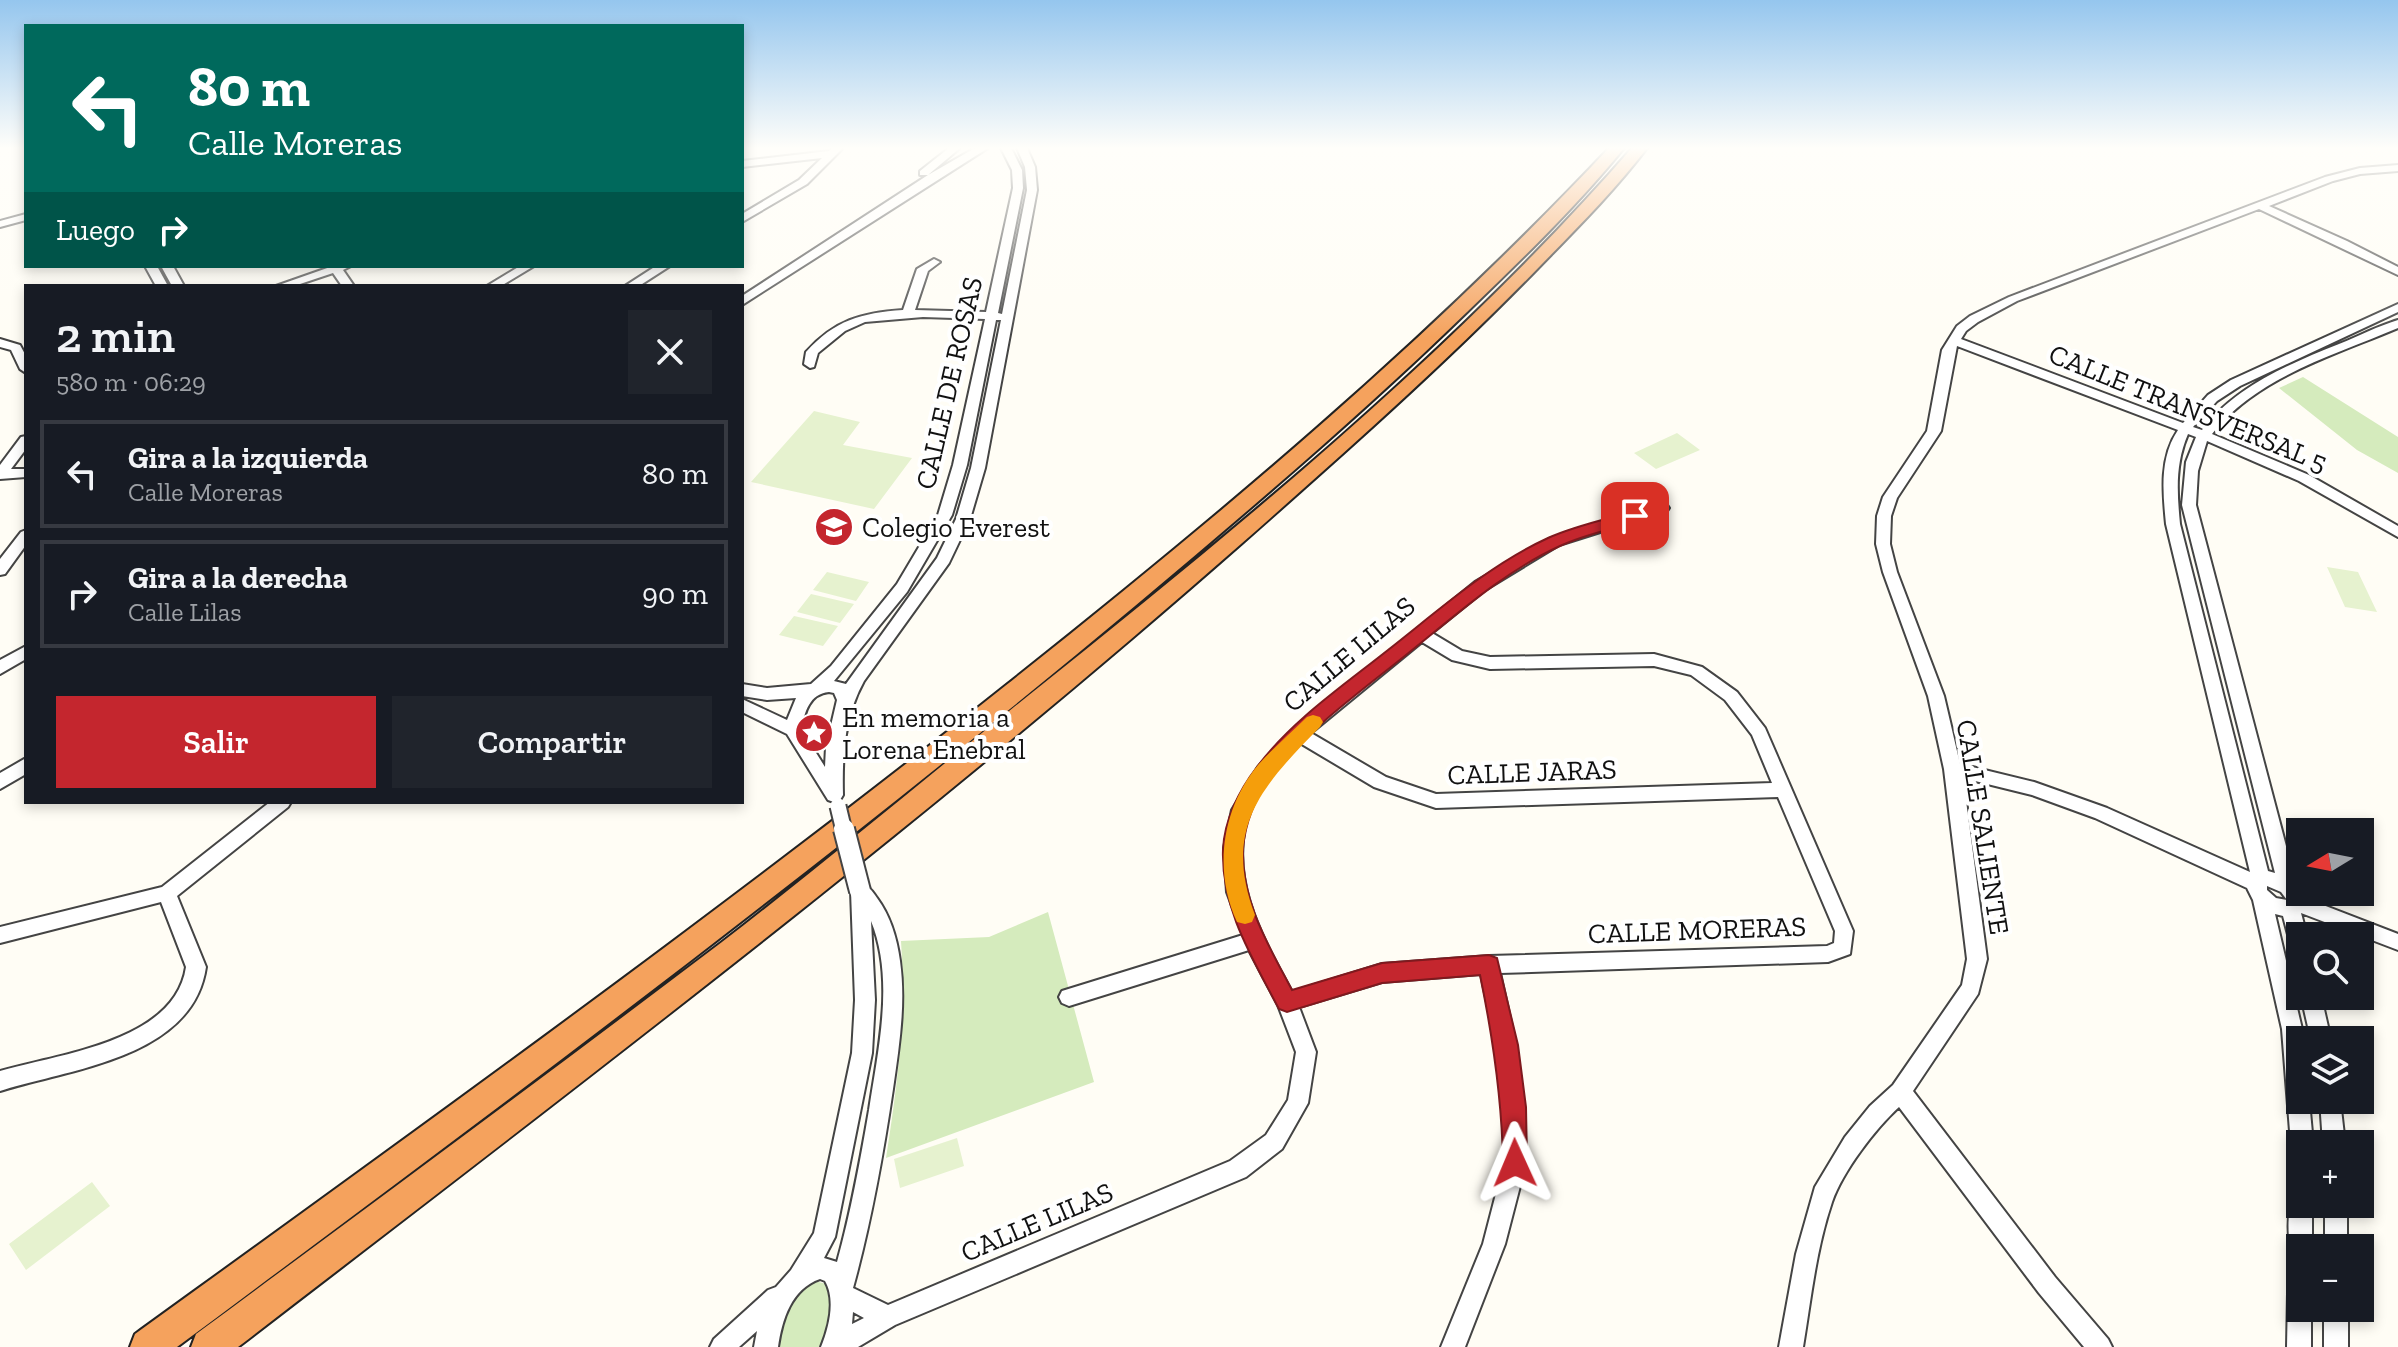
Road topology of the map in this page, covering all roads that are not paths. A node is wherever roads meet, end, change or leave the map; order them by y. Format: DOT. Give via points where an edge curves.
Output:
graph roads {
  1 [pos="869,211"];
  2 [pos="880,211"];
  3 [pos="893,211"];
  4 [pos="1013,211"];
  5 [pos="1028,211"];
  6 [pos="1559,211"];
  7 [pos="1583,211"];
  8 [pos="2244,211"];
  9 [pos="2272,211"];
  10 [pos="24,218"];
  11 [pos="0,224"];
  12 [pos="934,262"];
  13 [pos="340,268"];
  14 [pos="524,268"];
  15 [pos="661,268"];
  16 [pos="786,272"];
  17 [pos="2398,272"];
  18 [pos="288,284"];
  19 [pos="496,284"];
  20 [pos="634,284"];
  21 [pos="744,300"];
  22 [pos="2398,308"];
  23 [pos="907,315"];
  24 [pos="991,316"];
  25 [pos="1006,318"];
  26 [pos="2398,324"];
  27 [pos="1954,341"];
  28 [pos="0,343"];
  29 [pos="24,363"];
  30 [pos="810,364"];
  31 [pos="2184,427"];
  32 [pos="2204,435"];
  33 [pos="24,443"];
  34 [pos="24,473"];
  35 [pos="0,474"];
  36 [pos="1662,508"];
  37 [pos="2398,532"];
  38 [pos="24,538"];
  39 [pos="0,570"];
  40 [pos="1420,633"];
  41 [pos="24,653"];
  42 [pos="0,668"];
  43 [pos="814,688"];
  44 [pos="744,691"];
  45 [pos="845,700"];
  46 [pos="744,706"];
  47 [pos="793,730"];
  48 [pos="1299,734"];
  49 [pos="835,740"];
  50 [pos="807,747"];
  51 [pos="24,766"];
  52 [pos="1953,769"];
  53 [pos="0,782"];
  54 [pos="1783,790"];
  55 [pos="836,800"];
  56 [pos="279,804"];
  57 [pos="2286,876"];
  58 [pos="2259,887"];
  59 [pos="860,891"];
  60 [pos="2286,892"];
  61 [pos="167,893"];
  62 [pos="2309,906"];
  63 [pos="0,935"];
  64 [pos="1254,940"];
  65 [pos="2398,942"];
  66 [pos="1489,965"];
  67 [pos="1069,997"];
  68 [pos="1287,1002"];
  69 [pos="0,1081"];
  70 [pos="1900,1092"];
  71 [pos="2301,1130"];
  72 [pos="801,1273"];
  73 [pos="784,1291"];
  74 [pos="841,1292"];
  75 [pos="887,1317"];
  76 [pos="2299,1322"];
  77 [pos="2336,1322"];
  78 [pos="148,1347"];
  79 [pos="209,1347"];
  80 [pos="722,1347"];
  81 [pos="766,1347"];
  82 [pos="834,1347"];
  83 [pos="1453,1347"];
  84 [pos="1791,1347"];
  85 [pos="2100,1347"];
  86 [pos="2299,1347"];
  87 [pos="2336,1347"];
  1 -- 16 [label="street"];
  2 -- 16 [label="street"];
  3 -- 16 [label="street"];
  4 -- 24 [label="street, CALLE DE ROSAS"];
  5 -- 25 [label="street, CALLE DE ROSAS"];
  6 -- 78 [label="highway" via="1398,366 1092,629 715,926"];
  7 -- 79 [label="highway" via="1374,415 1041,703 735,948"];
  8 -- 27 [label="street, CALLE SALIENTE" via="2013,299 1974,319"];
  9 -- 17 [label="street"];
  10 -- 11 [label="street"];
  12 -- 23 [label="street" via="923,269"];
  13 -- 18 [label="street"];
  14 -- 19 [label="street"];
  15 -- 20 [label="street"];
  16 -- 21 [label="street"];
  22 -- 31 [label="street" via="2243,377 2211,397"];
  23 -- 24 [label="street"];
  23 -- 30 [label="street" via="849,323 812,352"];
  24 -- 25 [label="street"];
  24 -- 43 [label="street, CALLE DE ROSAS" via="945,515 902,588 837,670"];
  25 -- 45 [label="street, CALLE DE ROSAS" via="963,519 944,560"];
  26 -- 32 [label="street" via="2257,388 2237,400"];
  27 -- 31 [label="street, CALLE TRANSVERSAL 5"];
  27 -- 52 [label="street, CALLE SALIENTE" via="1944,360 1934,431 1890,497 1883,544 1936,696"];
  28 -- 29 [label="street" via="16,348"];
  31 -- 32 [label="street, CALLE TRANSVERSAL 5"];
  31 -- 58 [label="street" via="2170,463 2167,495"];
  32 -- 37 [label="street, CALLE TRANSVERSAL 5" via="2304,478"];
  32 -- 57 [label="street" via="2192,471 2189,505"];
  33 -- 35 [label="street"];
  34 -- 35 [label="street"];
  36 -- 40 [label="street, CALLE LILAS" via="1554,542 1480,586"];
  38 -- 39 [label="street"];
  40 -- 48 [label="street, CALLE LILAS"];
  40 -- 54 [label="street, CALLE MORERAS" via="1458,656 1490,663 1654,660 1696,671 1731,696 1759,732"];
  41 -- 42 [label="street"];
  43 -- 44 [label="street" via="788,694"];
  43 -- 45 [label="street" via="840,688"];
  43 -- 47 [label="street" via="797,710"];
  45 -- 49 [label="street"];
  46 -- 47 [label="street"];
  47 -- 50 [label="street"];
  48 -- 54 [label="street, CALLE JARAS" via="1399,793 1436,801"];
  48 -- 64 [label="street, CALLE LILAS" via="1264,772 1241,810 1233,848 1236,892"];
  49 -- 50 [label="street"];
  49 -- 55 [label="street"];
  50 -- 55 [label="street"];
  51 -- 53 [label="street"];
  52 -- 58 [label="street" via="2101,813"];
  52 -- 70 [label="street, CALLE SALIENTE" via="1977,959 1971,988"];
  54 -- 66 [label="street, CALLE MORERAS" via="1844,931 1843,948 1828,954"];
  55 -- 59 [label="street, bridge"];
  56 -- 61 [label="street"];
  58 -- 60 [label="street" via="2274,879"];
  58 -- 71 [label="street" via="2292,1029"];
  59 -- 72 [label="street" via="862,1053 824,1237"];
  59 -- 74 [label="street" via="870,901 887,942 891,992 877,1124"];
  61 -- 63 [label="street"];
  61 -- 69 [label="street" via="196,967 176,1010 141,1040 108,1054"];
  62 -- 65 [label="street"];
  64 -- 67 [label="street"];
  64 -- 68 [label="street, CALLE LILAS"];
  66 -- 68 [label="street, CALLE MORERAS" via="1382,973"];
  66 -- 83 [label="street" via="1506,1045 1515,1163 1494,1244"];
  68 -- 75 [label="street, CALLE LILAS" via="1306,1052 1298,1103 1274,1142 1238,1169"];
  70 -- 84 [label="street, CALLE SALIENTE" via="1861,1134 1823,1195"];
  70 -- 85 [label="street" via="1940,1138 2032,1267"];
  72 -- 73 [label="street"];
  72 -- 74 [label="street" via="826,1269 836,1276"];
  73 -- 80 [label="street"];
  73 -- 81 [label="street" via="773,1309"];
  74 -- 75 [label="street"];
  74 -- 82 [label="street" via="841,1324"];
  75 -- 82 [label="street, CALLE LILAS"];
  76 -- 86 [label="street"];
  77 -- 87 [label="street"];
}
